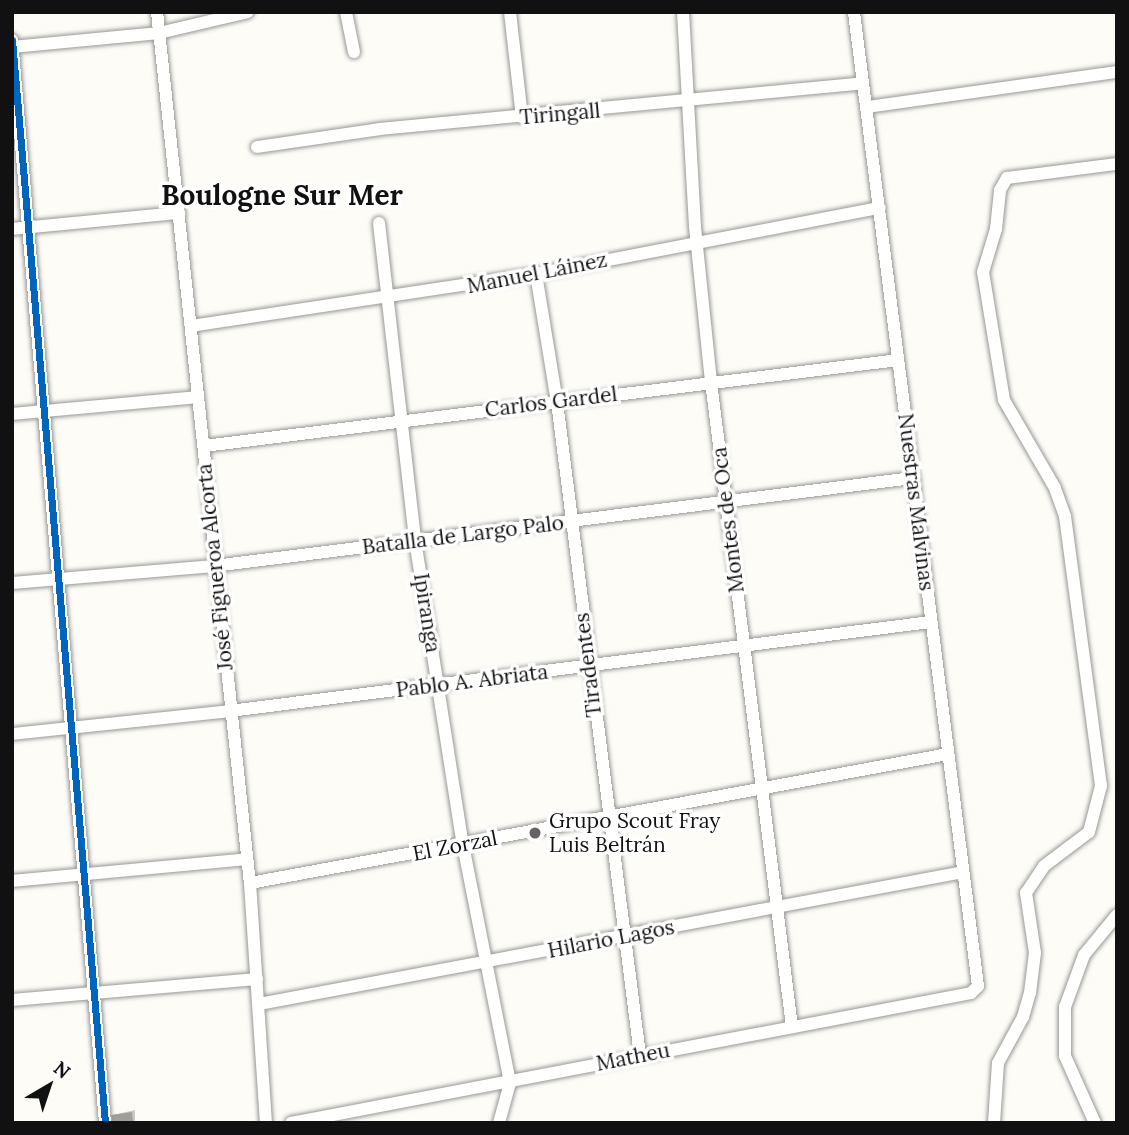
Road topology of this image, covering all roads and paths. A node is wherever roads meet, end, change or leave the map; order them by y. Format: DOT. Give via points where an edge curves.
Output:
graph roads {
  1 [pos="157,12"];
  2 [pos="248,12"];
  3 [pos="346,12"];
  4 [pos="510,12"];
  5 [pos="683,12"];
  6 [pos="854,12"];
  7 [pos="159,33"];
  8 [pos="12,40"];
  9 [pos="13,47"];
  10 [pos="354,52"];
  11 [pos="1117,72"];
  12 [pos="863,83"];
  13 [pos="691,102"];
  14 [pos="867,107"];
  15 [pos="522,117"];
  16 [pos="257,147"];
  17 [pos="1117,164"];
  18 [pos="880,208"];
  19 [pos="179,213"];
  20 [pos="379,223"];
  21 [pos="26,227"];
  22 [pos="12,229"];
  23 [pos="696,242"];
  24 [pos="536,274"];
  25 [pos="388,299"];
  26 [pos="191,326"];
  27 [pos="898,360"];
  28 [pos="711,382"];
  29 [pos="198,397"];
  30 [pos="557,402"];
  31 [pos="43,411"];
  32 [pos="12,414"];
  33 [pos="401,421"];
  34 [pos="204,446"];
  35 [pos="913,478"];
  36 [pos="726,500"];
  37 [pos="572,521"];
  38 [pos="415,540"];
  39 [pos="214,566"];
  40 [pos="58,579"];
  41 [pos="12,583"];
  42 [pos="931,622"];
  43 [pos="743,646"];
  44 [pos="587,666"];
  45 [pos="438,685"];
  46 [pos="230,711"];
  47 [pos="72,728"];
  48 [pos="12,734"];
  49 [pos="948,754"];
  50 [pos="762,788"];
  51 [pos="607,816"];
  52 [pos="463,845"];
  53 [pos="247,859"];
  54 [pos="963,872"];
  55 [pos="85,874"];
  56 [pos="12,881"];
  57 [pos="250,883"];
  58 [pos="778,906"];
  59 [pos="1117,915"];
  60 [pos="622,937"];
  61 [pos="486,963"];
  62 [pos="257,979"];
  63 [pos="976,990"];
  64 [pos="95,993"];
  65 [pos="12,1000"];
  66 [pos="259,1004"];
  67 [pos="792,1027"];
  68 [pos="640,1055"];
  69 [pos="510,1083"];
  70 [pos="105,1123"];
  71 [pos="266,1123"];
  72 [pos="290,1123"];
  73 [pos="499,1123"];
  74 [pos="994,1123"];
  75 [pos="1095,1123"];
  1 -- 7 [label="street, José Figueroa Alcorta"];
  2 -- 7 [label="street"];
  3 -- 10 [label="street"];
  4 -- 15 [label="street"];
  5 -- 13 [label="street, Montes de Oca"];
  6 -- 12 [label="street, Nuestras Malvinas"];
  7 -- 9 [label="street"];
  7 -- 19 [label="street, José Figueroa Alcorta"];
  8 -- 9 [label="street"];
  9 -- 21 [label="street"];
  11 -- 14 [label="street"];
  12 -- 13 [label="street, Tiringall"];
  12 -- 14 [label="street, Nuestras Malvinas"];
  13 -- 15 [label="street, Tiringall"];
  13 -- 23 [label="street, Montes de Oca"];
  14 -- 18 [label="street, Nuestras Malvinas"];
  15 -- 16 [label="street, Tiringall" via="380,129"];
  17 -- 74 [label="street" via="1007,178 1000,190 996,229 983,272 1004,400 1055,488 1065,516 1101,786 1089,832 1044,866 1026,893 1035,953 1030,993 998,1063"];
  18 -- 23 [label="street, Manuel Láinez"];
  18 -- 27 [label="street, Nuestras Malvinas"];
  19 -- 21 [label="street"];
  19 -- 26 [label="street, José Figueroa Alcorta"];
  20 -- 25 [label="street, Ipiranga"];
  21 -- 22 [label="street"];
  21 -- 31 [label="street"];
  23 -- 24 [label="street, Manuel Láinez"];
  23 -- 28 [label="street, Montes de Oca"];
  24 -- 25 [label="street, Manuel Láinez"];
  24 -- 30 [label="street, Tiradentes"];
  25 -- 26 [label="street, Manuel Láinez"];
  25 -- 33 [label="street, Ipiranga"];
  26 -- 29 [label="street, José Figueroa Alcorta"];
  27 -- 28 [label="street, Carlos Gardel"];
  27 -- 35 [label="street, Nuestras Malvinas"];
  28 -- 30 [label="street, Carlos Gardel"];
  28 -- 36 [label="street, Montes de Oca"];
  29 -- 31 [label="street"];
  29 -- 34 [label="street, José Figueroa Alcorta"];
  30 -- 33 [label="street, Carlos Gardel"];
  30 -- 37 [label="street, Tiradentes"];
  31 -- 32 [label="street"];
  31 -- 40 [label="street"];
  33 -- 34 [label="street, Carlos Gardel"];
  33 -- 38 [label="street, Ipiranga"];
  34 -- 39 [label="street, José Figueroa Alcorta"];
  35 -- 36 [label="street, Batalla de Largo Palo"];
  35 -- 42 [label="street, Nuestras Malvinas"];
  36 -- 37 [label="street, Batalla de Largo Palo"];
  36 -- 43 [label="street, Montes de Oca"];
  37 -- 38 [label="street, Batalla de Largo Palo"];
  37 -- 44 [label="street, Tiradentes"];
  38 -- 39 [label="street, Batalla de Largo Palo"];
  38 -- 45 [label="street, Ipiranga"];
  39 -- 40 [label="street, Batalla de Largo Palo"];
  39 -- 46 [label="street, José Figueroa Alcorta"];
  40 -- 41 [label="street, Batalla de Largo Palo"];
  40 -- 47 [label="street"];
  42 -- 43 [label="street, Pablo A. Abriata"];
  42 -- 49 [label="street, Nuestras Malvinas"];
  43 -- 44 [label="street, Pablo A. Abriata"];
  43 -- 50 [label="street, Montes de Oca"];
  44 -- 45 [label="street, Pablo A. Abriata"];
  44 -- 51 [label="street, Tiradentes"];
  45 -- 46 [label="street, Pablo A. Abriata"];
  45 -- 52 [label="street, Ipiranga"];
  46 -- 47 [label="street, Pablo A. Abriata"];
  46 -- 53 [label="street, José Figueroa Alcorta"];
  47 -- 48 [label="street, Pablo A. Abriata"];
  47 -- 55 [label="street"];
  49 -- 50 [label="street, El Zorzal"];
  49 -- 54 [label="street, Nuestras Malvinas"];
  50 -- 51 [label="street, El Zorzal"];
  50 -- 58 [label="street, Montes de Oca"];
  51 -- 52 [label="street, El Zorzal"];
  51 -- 60 [label="street, Tiradentes"];
  52 -- 57 [label="street, El Zorzal"];
  52 -- 61 [label="street, Ipiranga"];
  53 -- 55 [label="street"];
  53 -- 57 [label="street, José Figueroa Alcorta"];
  54 -- 58 [label="street, Hilario Lagos"];
  54 -- 63 [label="street, Nuestras Malvinas"];
  55 -- 56 [label="street"];
  55 -- 64 [label="street"];
  57 -- 62 [label="street, José Figueroa Alcorta"];
  58 -- 60 [label="street, Hilario Lagos"];
  58 -- 67 [label="street, Montes de Oca"];
  59 -- 75 [label="street" via="1093,940 1074,973 1063,1023 1065,1056"];
  60 -- 61 [label="street, Hilario Lagos"];
  60 -- 68 [label="street, Tiradentes"];
  61 -- 66 [label="street, Hilario Lagos"];
  61 -- 69 [label="street, Ipiranga"];
  62 -- 64 [label="street"];
  62 -- 66 [label="street, José Figueroa Alcorta"];
  63 -- 67 [label="street, Matheu"];
  64 -- 65 [label="street"];
  64 -- 70 [label="street"];
  66 -- 71 [label="street, José Figueroa Alcorta"];
  67 -- 68 [label="street, Matheu"];
  68 -- 69 [label="street, Matheu"];
  69 -- 72 [label="street, Matheu"];
  69 -- 73 [label="street, Ipiranga"];
}
